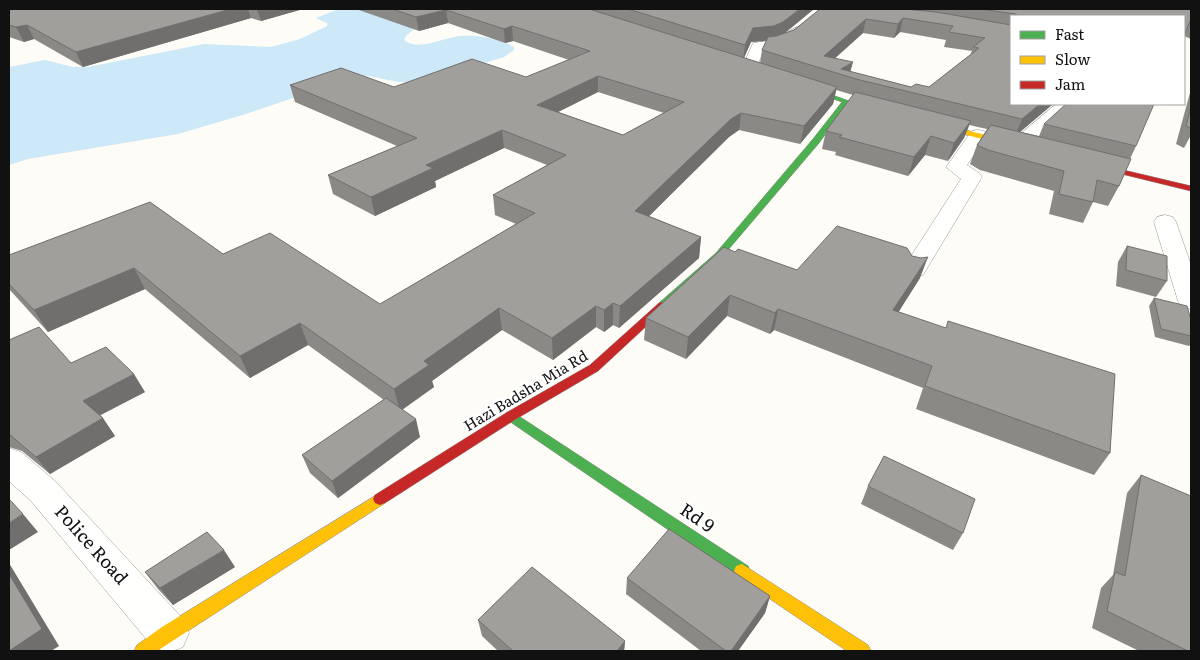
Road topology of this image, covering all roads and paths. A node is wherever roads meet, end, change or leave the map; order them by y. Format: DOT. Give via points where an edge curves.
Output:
graph roads {
  1 [pos="804,25"];
  2 [pos="749,68"];
  3 [pos="791,82"];
  4 [pos="1065,105"];
  5 [pos="922,120"];
  6 [pos="978,135"];
  7 [pos="1024,147"];
  8 [pos="1076,160"];
  9 [pos="1191,189"];
  10 [pos="1165,222"];
  11 [pos="914,270"];
  12 [pos="1191,302"];
  13 [pos="511,416"];
  14 [pos="9,461"];
  15 [pos="156,642"];
  16 [pos="862,651"];
  1 -- 2 [label="street" via="787,41 774,46 758,46"];
  3 -- 13 [label="main road, Hazi Badsha Mia Rd" via="851,102 719,255 594,368"];
  4 -- 7 [label="street"];
  5 -- 6 [label="main road"];
  6 -- 7 [label="main road"];
  6 -- 11 [label="street" via="956,167 972,177"];
  8 -- 9 [label="main road"];
  10 -- 12 [label="street"];
  13 -- 15 [label="main road, Hazi Badsha Mia Rd"];
  13 -- 16 [label="main road, Rd 9"];
  14 -- 15 [label="street, Police Road" via="43,491"];
}
